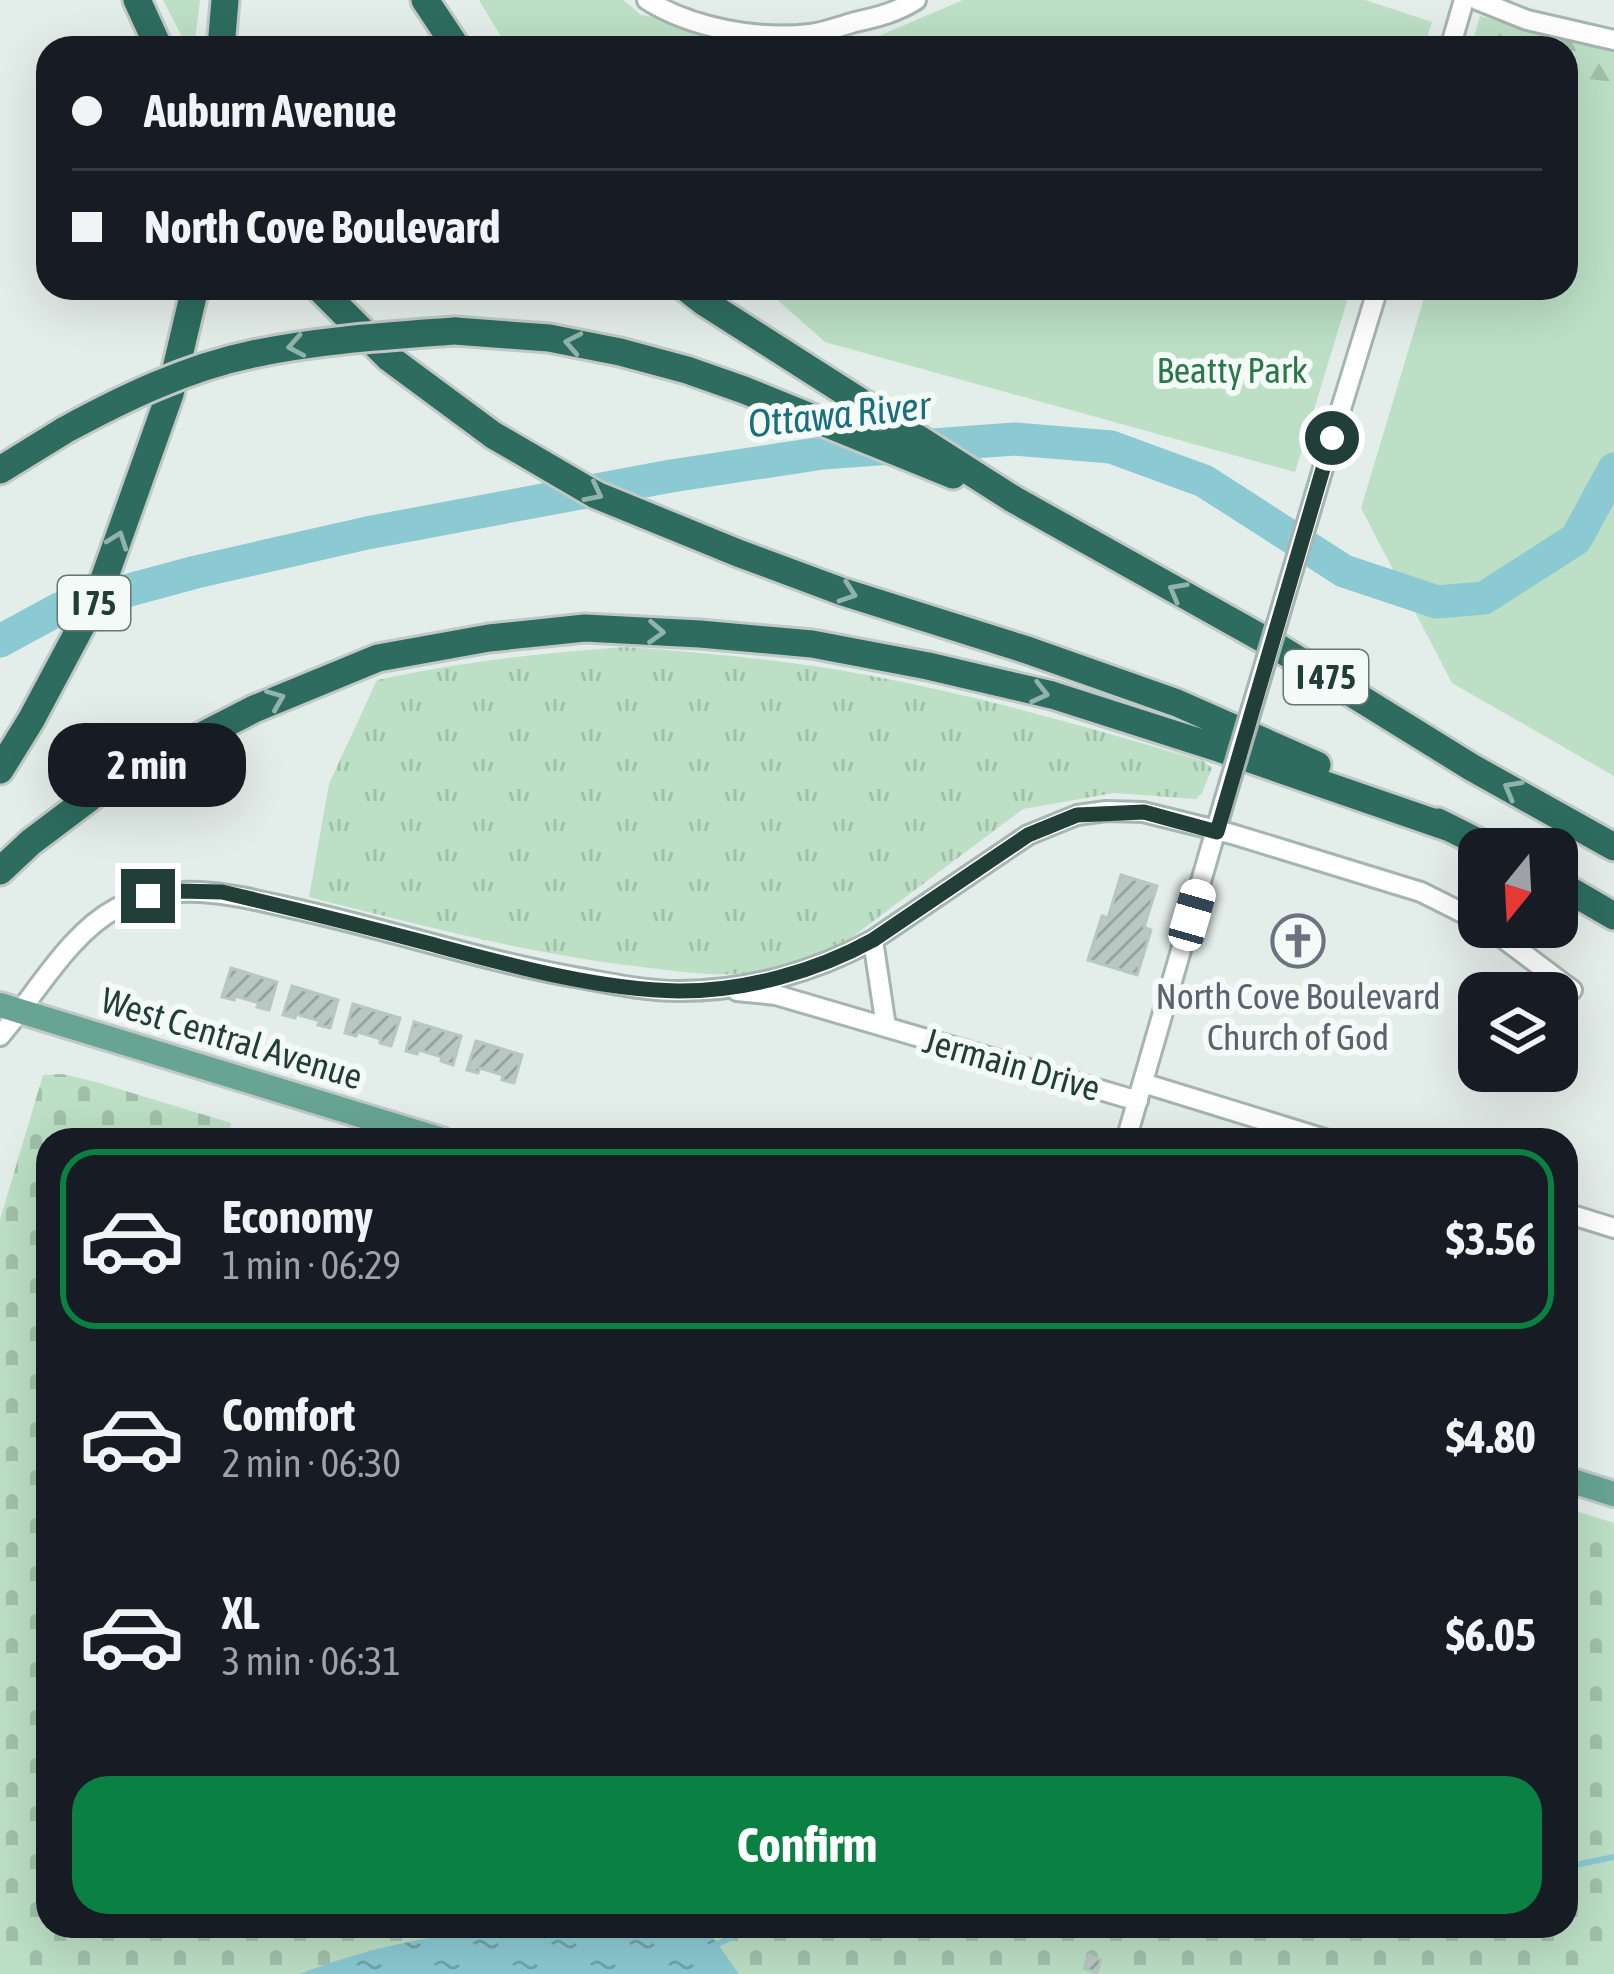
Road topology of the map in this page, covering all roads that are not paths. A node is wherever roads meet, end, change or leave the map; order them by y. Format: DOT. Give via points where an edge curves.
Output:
graph roads {
  1 [pos="137,0"];
  2 [pos="225,0"];
  3 [pos="425,0"];
  4 [pos="647,0"];
  5 [pos="916,0"];
  6 [pos="1464,0"];
  7 [pos="1477,0"];
  8 [pos="154,36"];
  9 [pos="221,36"];
  10 [pos="449,36"];
  11 [pos="1454,36"];
  12 [pos="1614,40"];
  13 [pos="193,300"];
  14 [pos="331,300"];
  15 [pos="701,300"];
  16 [pos="1374,300"];
  17 [pos="0,470"];
  18 [pos="1024,505"];
  19 [pos="0,770"];
  20 [pos="1450,828"];
  21 [pos="1217,832"];
  22 [pos="1458,832"];
  23 [pos="1614,847"];
  24 [pos="0,871"];
  25 [pos="1578,895"];
  26 [pos="1458,910"];
  27 [pos="1614,916"];
  28 [pos="873,940"];
  29 [pos="1516,948"];
  30 [pos="1548,972"];
  31 [pos="708,989"];
  32 [pos="11,1008"];
  33 [pos="886,1027"];
  34 [pos="0,1036"];
  35 [pos="1140,1092"];
  36 [pos="403,1128"];
  37 [pos="1130,1128"];
  38 [pos="1281,1128"];
  39 [pos="1578,1217"];
  40 [pos="1614,1228"];
  41 [pos="1578,1483"];
  42 [pos="1614,1494"];
  1 -- 8 [label="highway"];
  2 -- 9 [label="highway"];
  3 -- 10 [label="highway"];
  4 -- 5 [label="street" via="739,32 810,34"];
  6 -- 11 [label="street"];
  7 -- 12 [label="street"];
  19 -- 13 [label="highway, I 75, one-way" via="99,593 170,394"];
  14 -- 20 [label="highway, one-way" via="389,358 493,435 596,495 843,592 1177,703"];
  15 -- 18 [label="highway"];
  16 -- 21 [label="street, bridge"];
  18 -- 17 [label="highway, one-way, bridge" via="687,370 549,338 454,332 248,355 136,392"];
  23 -- 18 [label="highway, I 475, one-way"];
  20 -- 22 [label="highway"];
  24 -- 20 [label="highway, one-way" via="108,784 254,709 378,658 585,628 812,644 928,666 1090,707"];
  21 -- 26 [label="street" via="1421,892"];
  21 -- 28 [label="street" via="1144,812 1077,815 1028,835"];
  21 -- 35 [label="street"];
  25 -- 27 [label="highway"];
  28 -- 31 [label="street" via="819,966"];
  28 -- 33 [label="street, Jermain Drive"];
  29 -- 30 [label="street"];
  31 -- 32 [label="street" via="521,968 222,892 179,891 103,917"];
  31 -- 33 [label="street, Jermain Drive" via="776,995"];
  32 -- 34 [label="street"];
  32 -- 36 [label="main road, West Central Avenue"];
  33 -- 35 [label="street, Jermain Drive"];
  35 -- 37 [label="street"];
  35 -- 38 [label="street, Jermain Drive"];
  39 -- 40 [label="street"];
  41 -- 42 [label="main road"];
}
